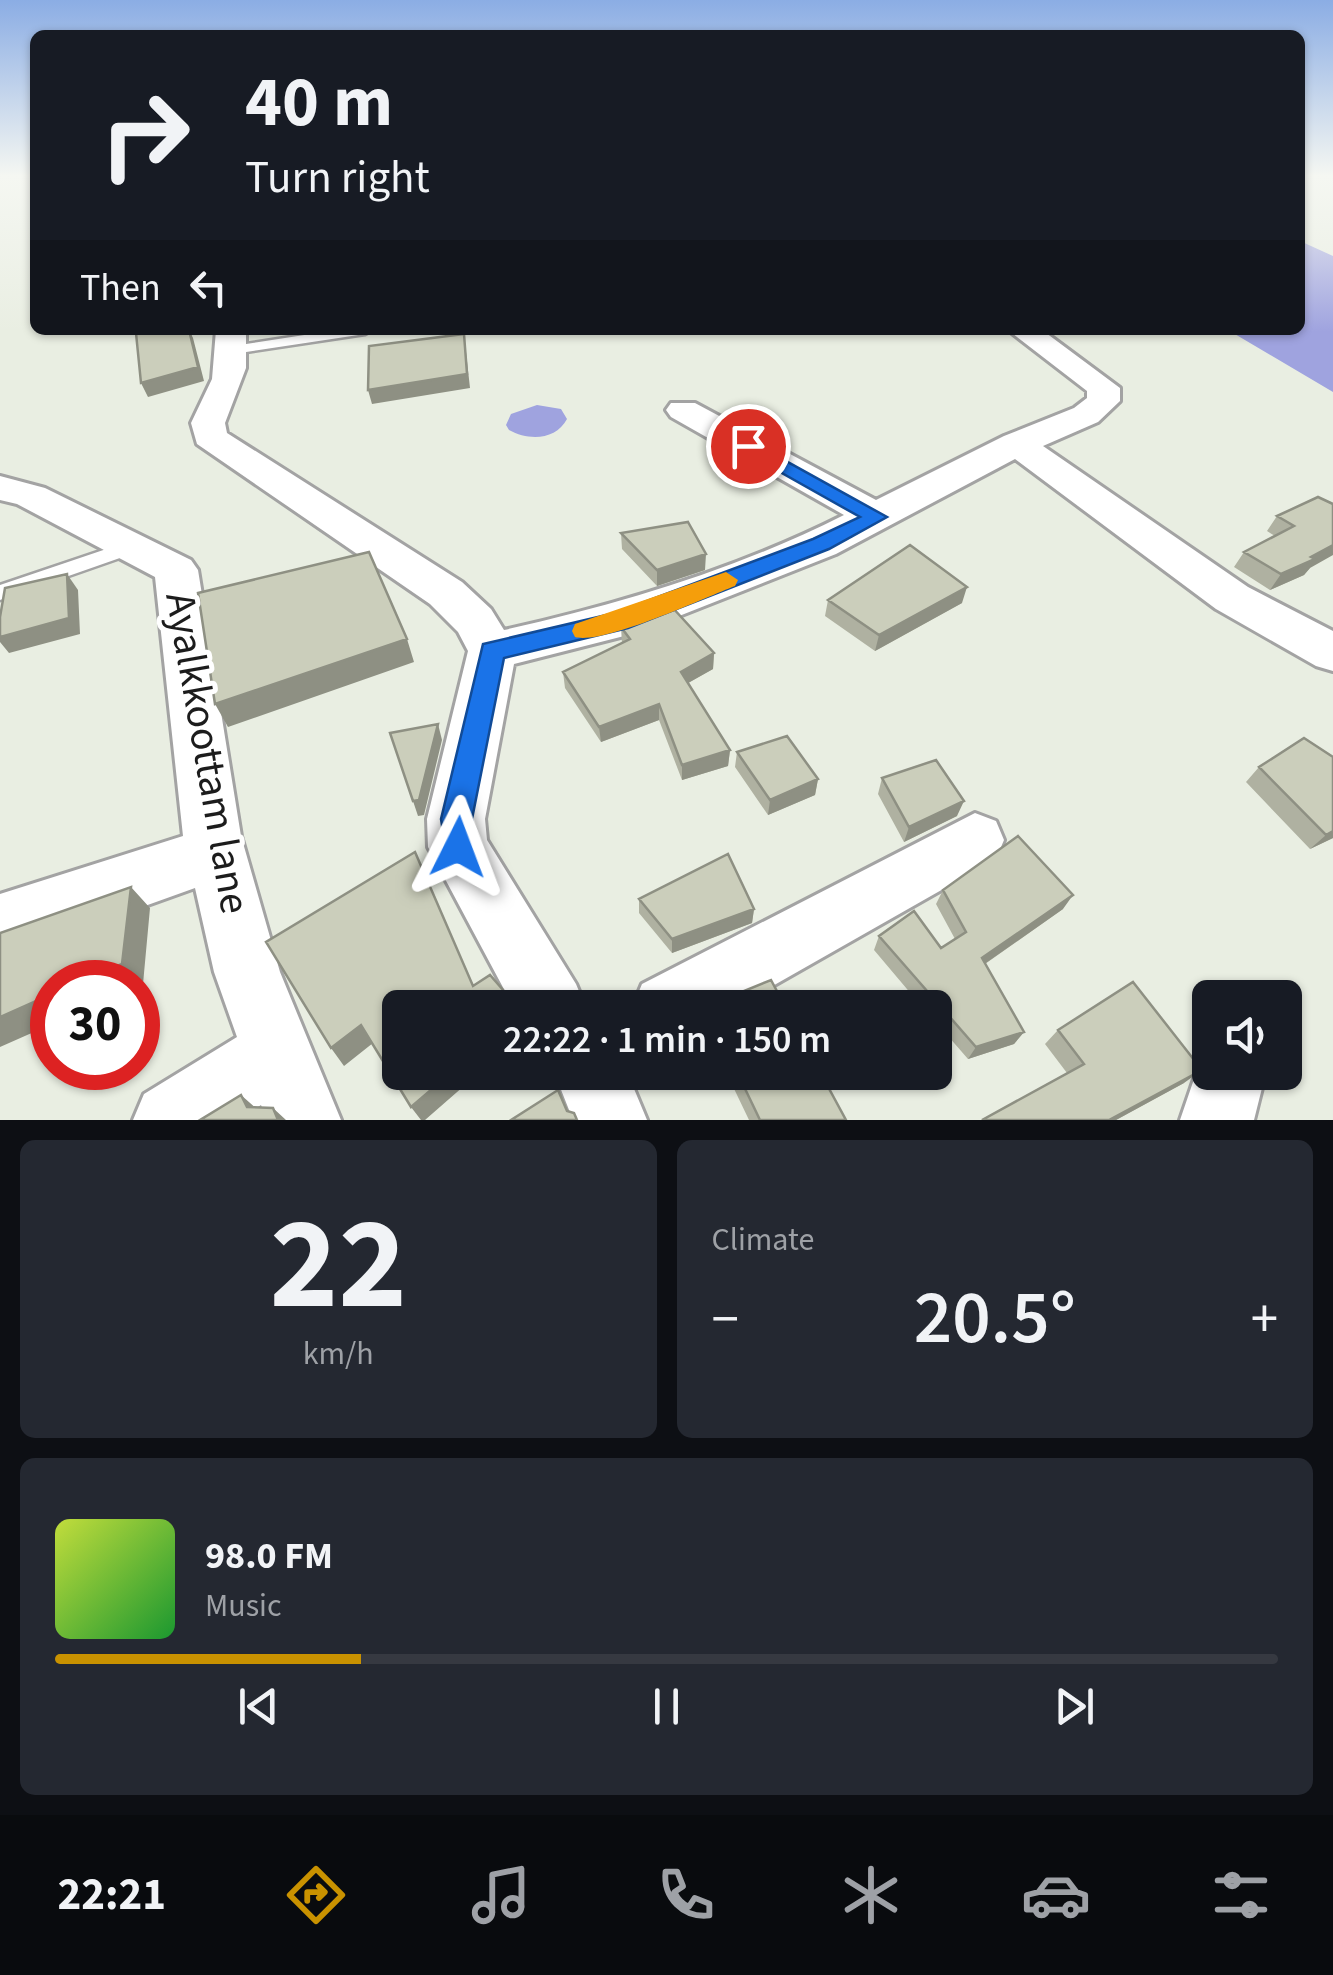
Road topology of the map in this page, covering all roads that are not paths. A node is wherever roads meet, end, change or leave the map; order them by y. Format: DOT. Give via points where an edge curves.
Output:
graph roads {
  1 [pos="298,335"];
  2 [pos="1031,335"];
  3 [pos="232,340"];
  4 [pos="683,410"];
  5 [pos="1017,444"];
  6 [pos="0,488"];
  7 [pos="877,517"];
  8 [pos="130,546"];
  9 [pos="0,593"];
  10 [pos="492,651"];
  11 [pos="1333,652"];
  12 [pos="975,840"];
  13 [pos="216,853"];
  14 [pos="0,926"];
  15 [pos="541,990"];
  16 [pos="699,990"];
  17 [pos="279,1052"];
  18 [pos="598,1090"];
  19 [pos="1225,1090"];
  20 [pos="170,1120"];
  21 [pos="304,1120"];
  22 [pos="610,1120"];
  23 [pos="1216,1120"];
  1 -- 3 [label="lane"];
  2 -- 5 [label="street" via="1104,388 1104,402"];
  3 -- 10 [label="street" via="228,388 208,423 210,436 446,592 475,621"];
  4 -- 7 [label="street"];
  5 -- 7 [label="street"];
  5 -- 11 [label="street" via="1232,598"];
  6 -- 8 [label="street, Ayalkkoottam lane" via="31,496"];
  7 -- 10 [label="street" via="620,621"];
  8 -- 9 [label="lane"];
  8 -- 13 [label="street, Ayalkkoottam lane" via="176,570"];
  10 -- 15 [label="street" via="456,819 458,847"];
  12 -- 16 [label="street"];
  13 -- 14 [label="street"];
  13 -- 17 [label="street, Ayalkkoottam lane" via="247,972"];
  17 -- 20 [label="street"];
  17 -- 21 [label="street, Ayalkkoottam lane"];
  18 -- 22 [label="street"];
  19 -- 23 [label="street"];
}
